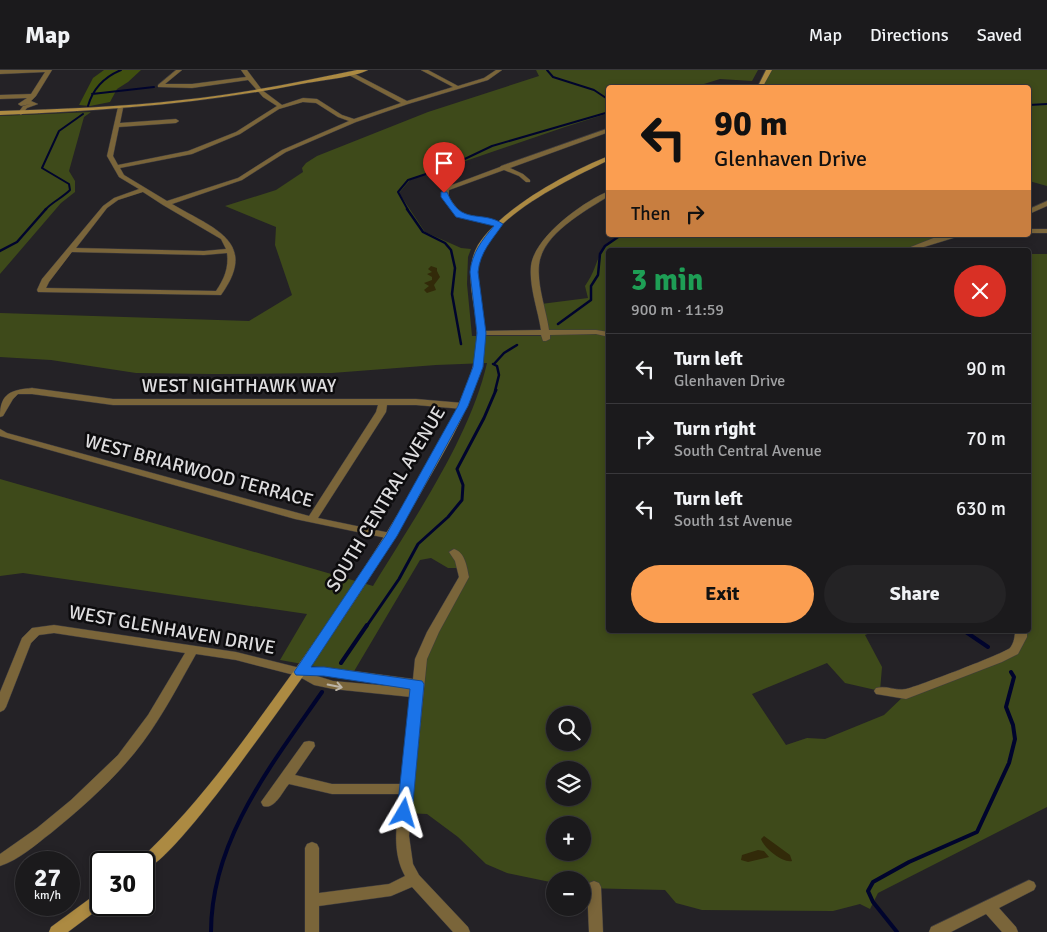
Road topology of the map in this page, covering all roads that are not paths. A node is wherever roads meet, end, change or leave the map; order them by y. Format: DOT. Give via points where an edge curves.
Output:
graph roads {
  1 [pos="49,70"];
  2 [pos="179,70"];
  3 [pos="244,70"];
  4 [pos="365,70"];
  5 [pos="424,70"];
  6 [pos="499,70"];
  7 [pos="770,70"];
  8 [pos="0,72"];
  9 [pos="349,73"];
  10 [pos="249,78"];
  11 [pos="761,85"];
  12 [pos="458,88"];
  13 [pos="259,91"];
  14 [pos="0,97"];
  15 [pos="33,98"];
  16 [pos="406,103"];
  17 [pos="282,107"];
  18 [pos="23,108"];
  19 [pos="120,108"];
  20 [pos="0,113"];
  21 [pos="176,121"];
  22 [pos="354,122"];
  23 [pos="116,125"];
  24 [pos="606,131"];
  25 [pos="606,160"];
  26 [pos="115,167"];
  27 [pos="503,167"];
  28 [pos="528,181"];
  29 [pos="143,190"];
  30 [pos="606,195"];
  31 [pos="1047,203"];
  32 [pos="165,204"];
  33 [pos="1031,211"];
  34 [pos="499,224"];
  35 [pos="1047,230"];
  36 [pos="1031,231"];
  37 [pos="949,237"];
  38 [pos="913,248"];
  39 [pos="71,250"];
  40 [pos="232,251"];
  41 [pos="606,334"];
  42 [pos="546,336"];
  43 [pos="606,339"];
  44 [pos="481,340"];
  45 [pos="383,402"];
  46 [pos="463,406"];
  47 [pos="0,414"];
  48 [pos="0,432"];
  49 [pos="312,520"];
  50 [pos="391,536"];
  51 [pos="454,552"];
  52 [pos="1021,633"];
  53 [pos="193,649"];
  54 [pos="300,672"];
  55 [pos="416,689"];
  56 [pos="880,691"];
  57 [pos="0,707"];
  58 [pos="309,746"];
  59 [pos="286,778"];
  60 [pos="407,789"];
  61 [pos="268,802"];
  62 [pos="312,848"];
  63 [pos="155,852"];
  64 [pos="0,860"];
  65 [pos="414,879"];
  66 [pos="1029,886"];
  67 [pos="594,887"];
  68 [pos="312,900"];
  69 [pos="988,906"];
  70 [pos="90,907"];
  71 [pos="56,932"];
  72 [pos="312,932"];
  73 [pos="463,932"];
  74 [pos="596,932"];
  75 [pos="936,932"];
  76 [pos="1011,932"];
  1 -- 8 [label="street"];
  1 -- 15 [label="street"];
  2 -- 10 [label="street" via="160,86 192,86"];
  3 -- 10 [label="street"];
  4 -- 9 [label="street"];
  5 -- 12 [label="street"];
  6 -- 12 [label="street" via="486,79"];
  7 -- 11 [label="street"];
  9 -- 13 [label="street"];
  9 -- 16 [label="street"];
  10 -- 13 [label="street"];
  12 -- 16 [label="street"];
  13 -- 17 [label="street"];
  13 -- 19 [label="street"];
  14 -- 15 [label="street"];
  15 -- 18 [label="street" via="34,106"];
  16 -- 22 [label="street"];
  17 -- 22 [label="street" via="312,99"];
  17 -- 26 [label="street" via="238,133 190,152"];
  18 -- 19 [label="street"];
  18 -- 20 [label="street"];
  19 -- 23 [label="street"];
  21 -- 23 [label="street"];
  22 -- 32 [label="street" via="284,151 240,179"];
  23 -- 26 [label="street" via="110,156"];
  24 -- 27 [label="street"];
  25 -- 34 [label="street, SOUTH CENTRAL AVENUE" via="562,182"];
  26 -- 29 [label="street" via="121,176"];
  27 -- 28 [label="street"];
  27 -- 34 [label="street" via="459,183 444,193 459,215"];
  29 -- 32 [label="street"];
  29 -- 39 [label="street" via="104,206"];
  30 -- 42 [label="street" via="554,232 536,256 535,274"];
  31 -- 33 [label="street"];
  32 -- 40 [label="street" via="224,238"];
  34 -- 44 [label="street, SOUTH CENTRAL AVENUE" via="483,244 475,263"];
  35 -- 36 [label="street"];
  37 -- 38 [label="street"];
  39 -- 40 [label="street"];
  39 -- 40 [label="street" via="41,290 218,293 227,278"];
  41 -- 42 [label="street" via="596,332"];
  42 -- 43 [label="street"];
  42 -- 44 [label="street"];
  44 -- 46 [label="street, SOUTH CENTRAL AVENUE" via="478,363"];
  45 -- 46 [label="street, WEST NIGHTHAWK WAY"];
  45 -- 47 [label="street, WEST NIGHTHAWK WAY" via="154,404 32,391 16,392"];
  45 -- 49 [label="street" via="381,412"];
  46 -- 50 [label="street, SOUTH CENTRAL AVENUE"];
  48 -- 49 [label="street, WEST BRIARWOOD TERRACE"];
  49 -- 50 [label="street, WEST BRIARWOOD TERRACE"];
  50 -- 54 [label="street, SOUTH CENTRAL AVENUE"];
  51 -- 55 [label="street" via="464,577 421,659"];
  52 -- 56 [label="street" via="1014,651 998,659 906,694"];
  53 -- 54 [label="street, WEST GLENHAVEN DRIVE"];
  53 -- 57 [label="street, WEST GLENHAVEN DRIVE" via="54,629 36,631 26,641"];
  53 -- 64 [label="street" via="153,719 116,765 82,800"];
  54 -- 55 [label="street, WEST GLENHAVEN DRIVE" via="318,682"];
  54 -- 63 [label="street, SOUTH CENTRAL AVENUE" via="241,752 187,819"];
  55 -- 60 [label="street"];
  58 -- 59 [label="street"];
  59 -- 60 [label="street" via="332,789"];
  59 -- 61 [label="street"];
  60 -- 65 [label="street" via="403,853"];
  62 -- 68 [label="street"];
  65 -- 68 [label="street" via="391,890"];
  65 -- 73 [label="street"];
  66 -- 69 [label="street"];
  67 -- 74 [label="street"];
  68 -- 72 [label="street"];
  69 -- 75 [label="street"];
  69 -- 76 [label="street"];
  70 -- 71 [label="street"];
}
